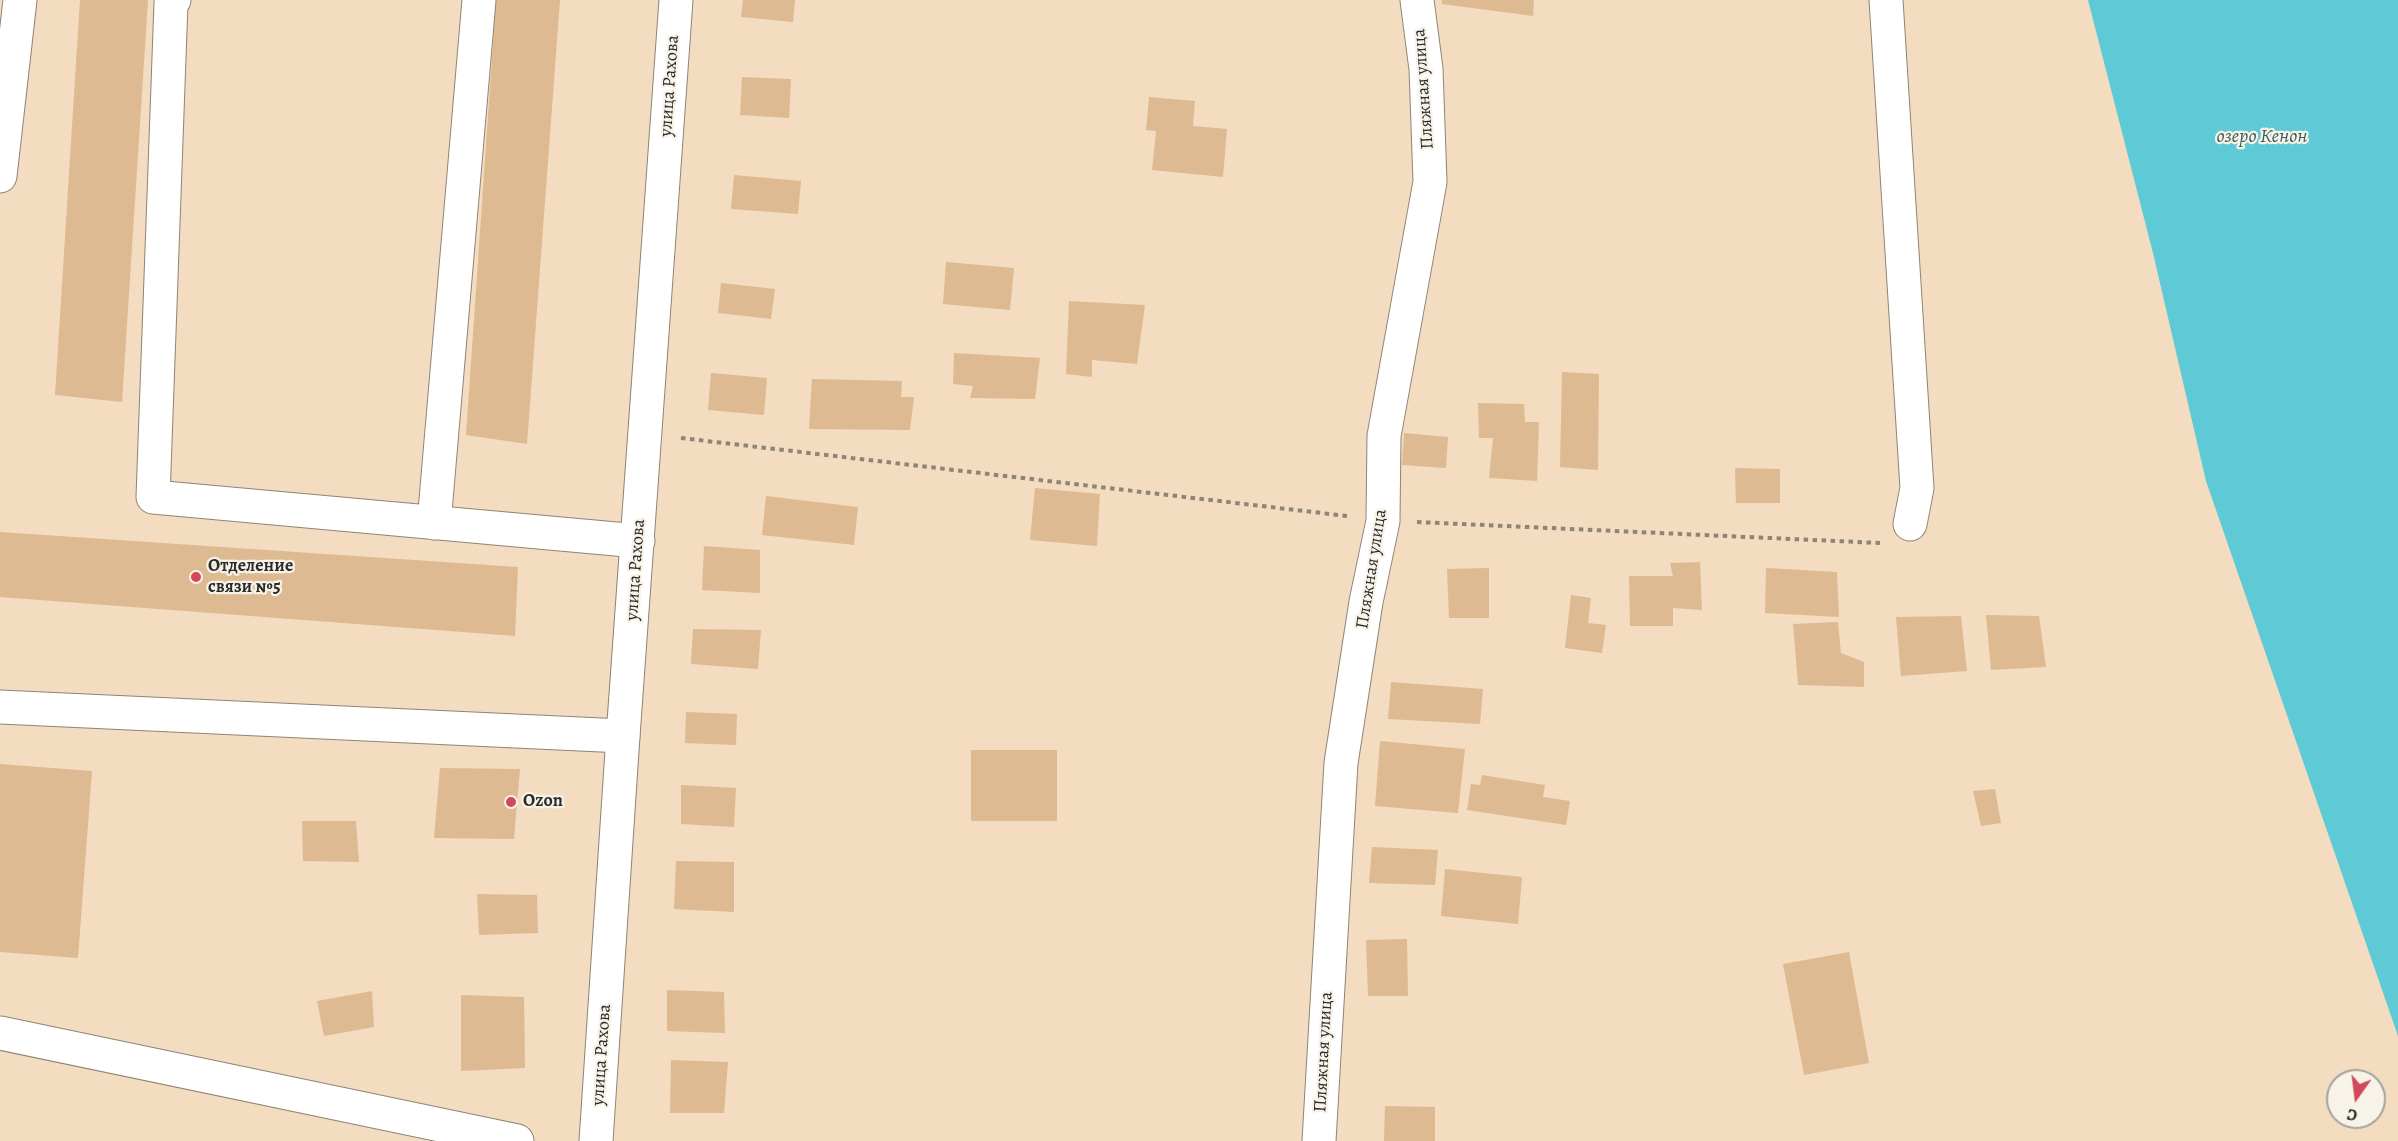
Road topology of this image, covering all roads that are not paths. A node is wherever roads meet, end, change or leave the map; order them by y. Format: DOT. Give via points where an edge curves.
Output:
graph roads {
  1 [pos="20,0"];
  2 [pos="174,0"];
  3 [pos="479,0"];
  4 [pos="676,0"];
  5 [pos="1417,0"];
  6 [pos="1886,0"];
  7 [pos="0,176"];
  8 [pos="434,523"];
  9 [pos="1910,524"];
  10 [pos="638,541"];
  11 [pos="0,707"];
  12 [pos="622,736"];
  13 [pos="0,1033"];
  14 [pos="518,1141"];
  15 [pos="596,1141"];
  16 [pos="1319,1141"];
  1 -- 7 [label="street"];
  2 -- 8 [label="street" via="153,497"];
  3 -- 8 [label="street"];
  4 -- 10 [label="street, улица Рахова"];
  5 -- 16 [label="street, Пляжная улица" via="1426,69 1430,182 1384,436 1383,520 1341,763"];
  6 -- 9 [label="street" via="1917,488"];
  8 -- 10 [label="street"];
  10 -- 12 [label="street, улица Рахова"];
  11 -- 12 [label="street"];
  12 -- 15 [label="street, улица Рахова"];
  13 -- 14 [label="street"];
}
